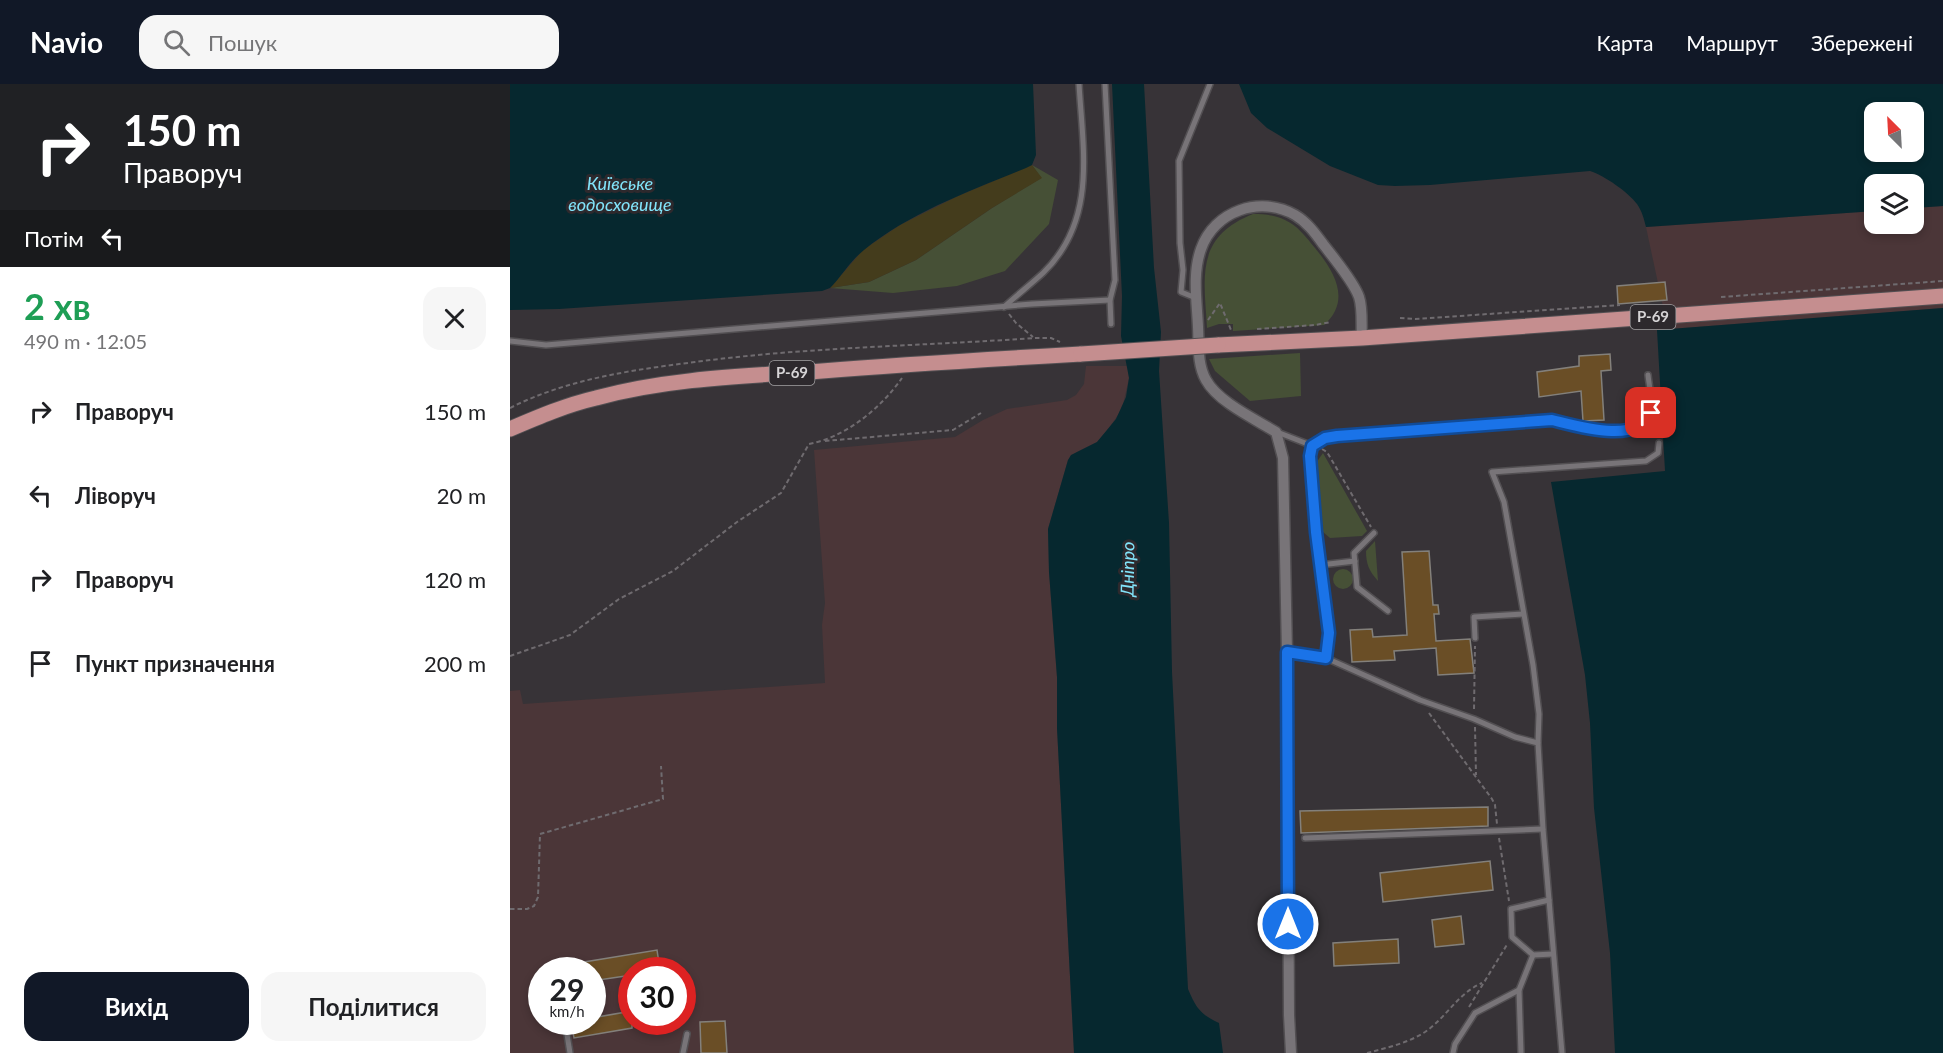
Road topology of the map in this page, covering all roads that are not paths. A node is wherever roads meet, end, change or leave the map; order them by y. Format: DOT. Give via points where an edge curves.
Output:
graph roads {
  1 [pos="1079,84"];
  2 [pos="1105,84"];
  3 [pos="1210,84"];
  4 [pos="1943,296"];
  5 [pos="1196,298"];
  6 [pos="1110,300"];
  7 [pos="1004,307"];
  8 [pos="1111,324"];
  9 [pos="1362,338"];
  10 [pos="510,341"];
  11 [pos="1648,375"];
  12 [pos="510,429"];
  13 [pos="1276,432"];
  14 [pos="1659,444"];
  15 [pos="1312,446"];
  16 [pos="1374,533"];
  17 [pos="1355,561"];
  18 [pos="1320,565"];
  19 [pos="1388,611"];
  20 [pos="1523,614"];
  21 [pos="1475,638"];
  22 [pos="1287,652"];
  23 [pos="1326,658"];
  24 [pos="1538,743"];
  25 [pos="1543,829"];
  26 [pos="1305,838"];
  27 [pos="1549,900"];
  28 [pos="1553,954"];
  29 [pos="1533,955"];
  30 [pos="1520,990"];
  31 [pos="567,1035"];
  32 [pos="687,1035"];
  33 [pos="570,1053"];
  34 [pos="683,1053"];
  35 [pos="1291,1053"];
  36 [pos="1453,1053"];
  37 [pos="1521,1053"];
  38 [pos="1562,1053"];
  1 -- 7 [label="lane" via="1084,173 1080,213 1044,272"];
  2 -- 6 [label="lane" via="1115,280"];
  3 -- 5 [label="lane" via="1179,161 1181,292"];
  4 -- 9 [label="main road, Р-69"];
  5 -- 9 [label="street" via="1200,250 1217,224 1244,208 1280,208 1309,226 1343,271 1359,297"];
  5 -- 13 [label="street" via="1200,366 1207,382 1222,398"];
  6 -- 7 [label="lane"];
  6 -- 8 [label="lane"];
  7 -- 10 [label="lane" via="546,345"];
  9 -- 12 [label="main road, Р-69, bridge" via="1221,338 1081,354 745,376 631,390 558,409"];
  11 -- 15 [label="lane" via="1650,416 1632,429 1606,431 1552,420 1337,436"];
  13 -- 15 [label="lane"];
  13 -- 22 [label="street" via="1283,458"];
  14 -- 20 [label="lane" via="1658,453 1646,461 1492,472 1504,502"];
  15 -- 18 [label="lane"];
  16 -- 17 [label="lane" via="1354,554"];
  17 -- 18 [label="lane"];
  17 -- 19 [label="lane" via="1357,587"];
  18 -- 23 [label="lane" via="1329,633"];
  20 -- 21 [label="lane" via="1474,617"];
  20 -- 24 [label="lane" via="1538,693"];
  22 -- 23 [label="lane"];
  22 -- 35 [label="street"];
  23 -- 24 [label="lane" via="1420,700"];
  24 -- 25 [label="lane"];
  25 -- 26 [label="lane"];
  25 -- 27 [label="lane"];
  27 -- 28 [label="lane"];
  27 -- 29 [label="lane" via="1511,909 1512,938"];
  28 -- 29 [label="lane"];
  28 -- 38 [label="lane"];
  29 -- 30 [label="lane"];
  30 -- 36 [label="lane" via="1475,1013"];
  30 -- 37 [label="lane"];
  31 -- 33 [label="lane"];
  32 -- 34 [label="lane"];
}
